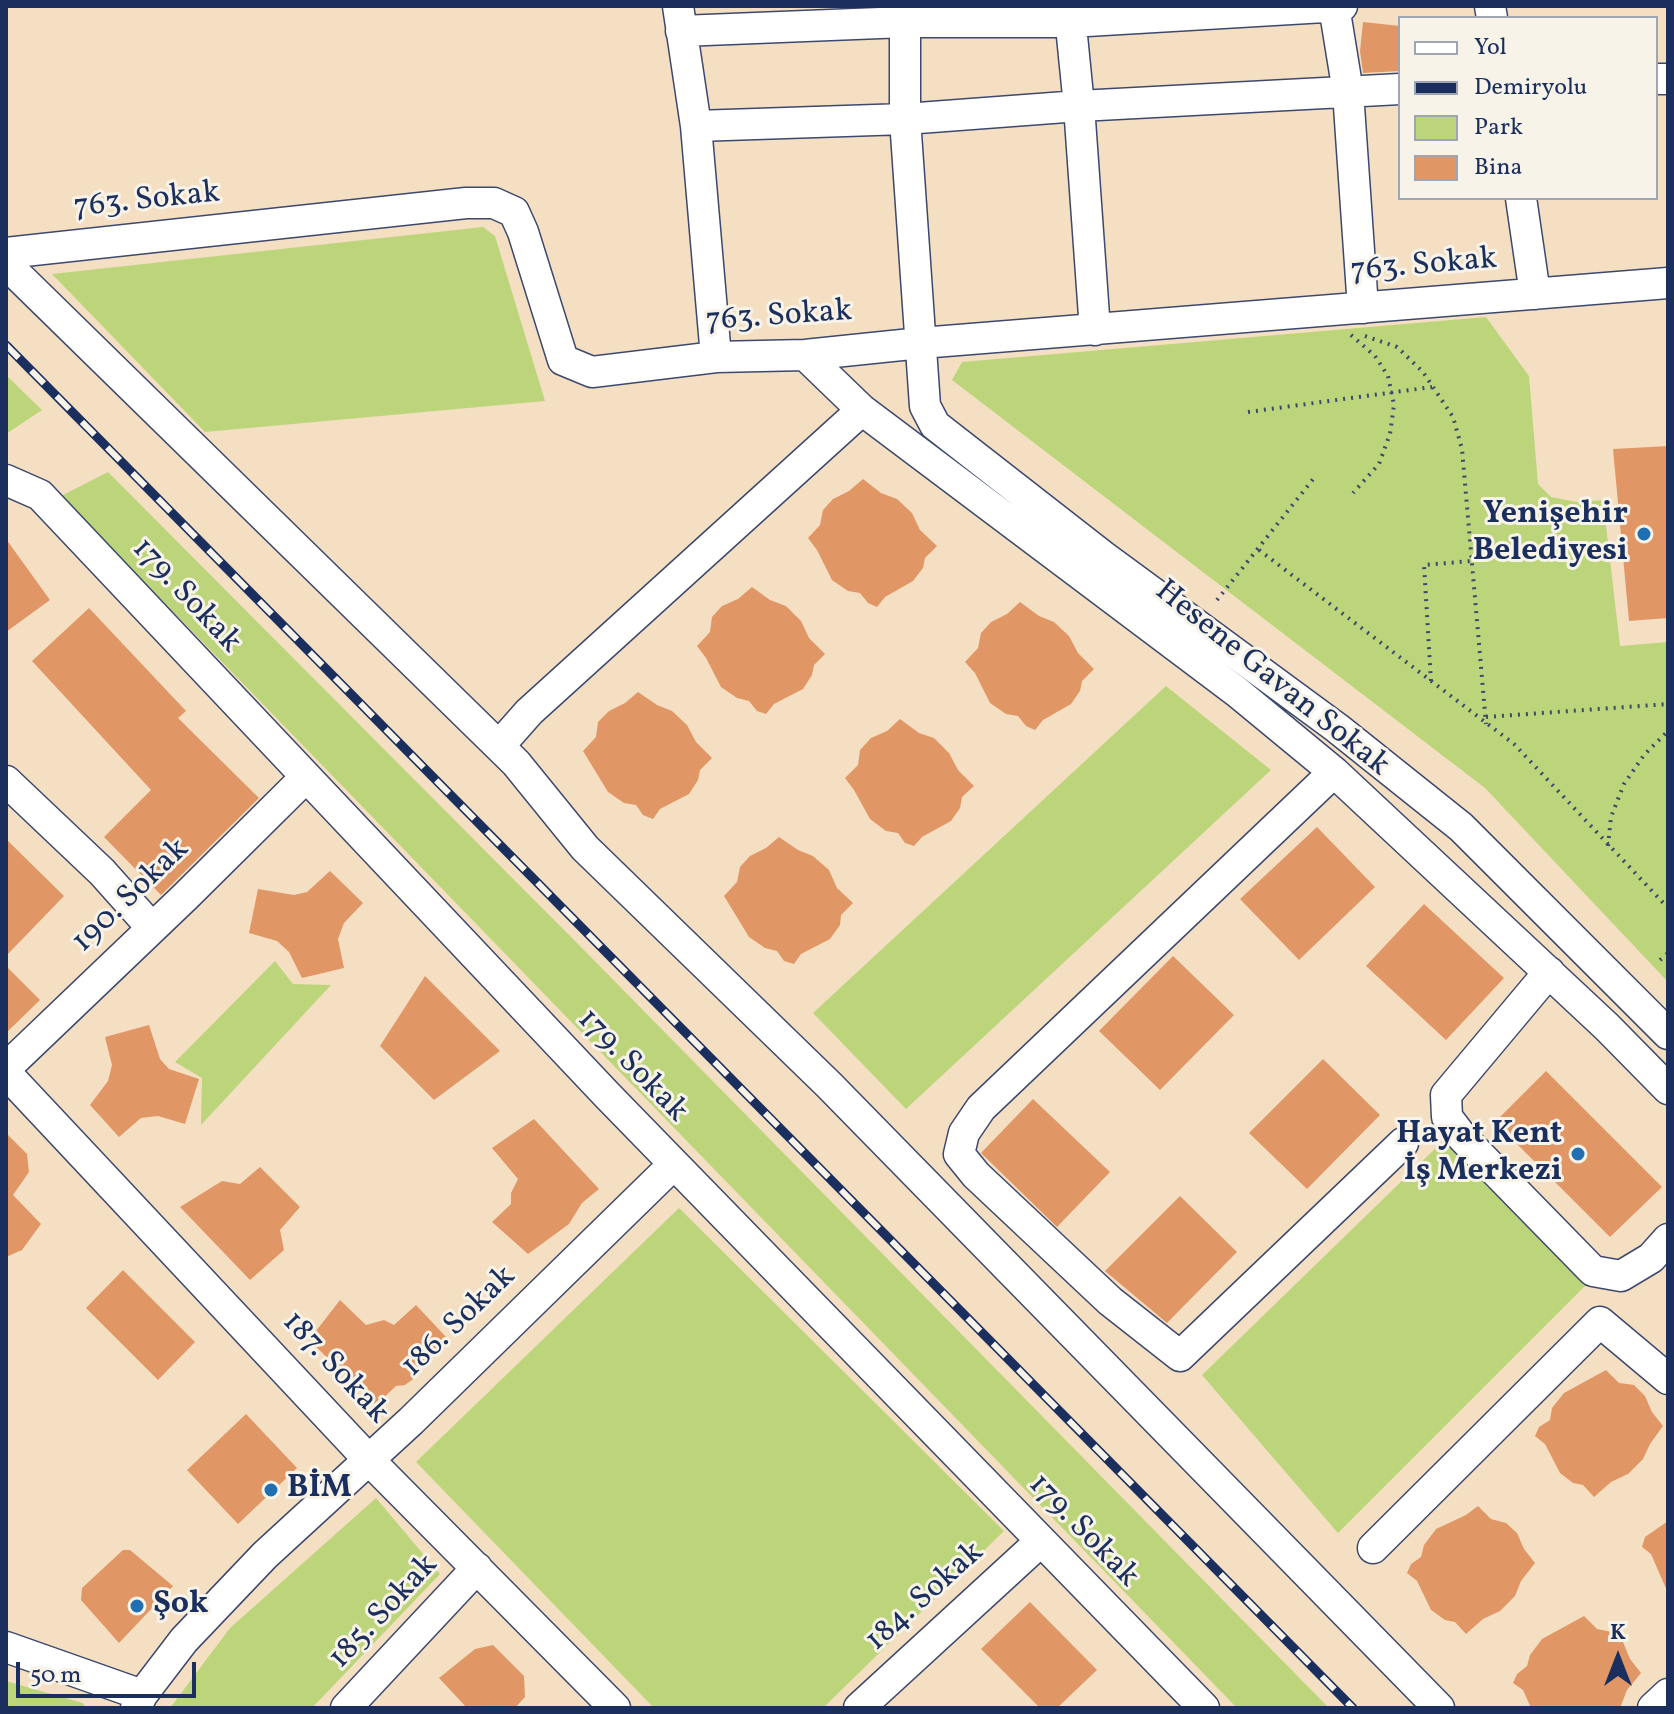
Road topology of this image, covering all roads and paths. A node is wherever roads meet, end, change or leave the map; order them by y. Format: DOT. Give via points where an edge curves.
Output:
graph roads {
  1 [pos="1334,6"];
  2 [pos="1342,6"];
  3 [pos="905,14"];
  4 [pos="1070,14"];
  5 [pos="680,19"];
  6 [pos="1398,89"];
  7 [pos="1348,92"];
  8 [pos="1079,106"];
  9 [pos="905,119"];
  10 [pos="696,126"];
  11 [pos="1521,200"];
  12 [pos="6,253"];
  13 [pos="6,264"];
  14 [pos="1668,283"];
  15 [pos="1535,294"];
  16 [pos="1357,321"];
  17 [pos="1095,330"];
  18 [pos="1340,331"];
  19 [pos="921,343"];
  20 [pos="805,355"];
  21 [pos="716,357"];
  22 [pos="1434,386"];
  23 [pos="1391,394"];
  24 [pos="862,410"];
  25 [pos="1248,412"];
  26 [pos="1314,478"];
  27 [pos="6,480"];
  28 [pos="1353,493"];
  29 [pos="1259,550"];
  30 [pos="1472,561"];
  31 [pos="1217,600"];
  32 [pos="1431,681"];
  33 [pos="1668,704"];
  34 [pos="1486,717"];
  35 [pos="1486,724"];
  36 [pos="1668,731"];
  37 [pos="499,746"];
  38 [pos="1334,772"];
  39 [pos="306,777"];
  40 [pos="6,781"];
  41 [pos="1608,846"];
  42 [pos="1668,908"];
  43 [pos="152,928"];
  44 [pos="1668,953"];
  45 [pos="1660,960"];
  46 [pos="1549,972"];
  47 [pos="1668,1034"];
  48 [pos="6,1070"];
  49 [pos="1668,1089"];
  50 [pos="1403,1143"];
  51 [pos="674,1164"];
  52 [pos="1668,1239"];
  53 [pos="1668,1379"];
  54 [pos="369,1460"];
  55 [pos="1041,1541"];
  56 [pos="1373,1548"];
  57 [pos="477,1568"];
  58 [pos="6,1647"];
  59 [pos="1668,1694"];
  60 [pos="139,1702"];
  61 [pos="346,1708"];
  62 [pos="615,1708"];
  63 [pos="859,1708"];
  64 [pos="1204,1708"];
  65 [pos="1439,1708"];
  66 [pos="1653,1708"];
  1 -- 2 [label="street"];
  1 -- 4 [label="street"];
  1 -- 7 [label="street"];
  3 -- 4 [label="street"];
  3 -- 5 [label="street"];
  3 -- 9 [label="street"];
  4 -- 8 [label="street"];
  5 -- 10 [label="street"];
  6 -- 7 [label="street"];
  7 -- 8 [label="street"];
  7 -- 16 [label="street"];
  8 -- 9 [label="street"];
  8 -- 17 [label="street"];
  9 -- 10 [label="street"];
  9 -- 19 [label="street"];
  10 -- 21 [label="street"];
  11 -- 15 [label="street"];
  12 -- 21 [label="street, 763. Sokak" via="494,203 514,212 523,232 563,360 592,372"];
  13 -- 37 [label="street"];
  14 -- 15 [label="street, 763. Sokak"];
  15 -- 16 [label="street, 763. Sokak"];
  16 -- 17 [label="street, 763. Sokak"];
  16 -- 18 [label="path"];
  16 -- 22 [label="path" via="1372,337 1397,347"];
  16 -- 23 [label="path" via="1388,376"];
  17 -- 19 [label="street, 763. Sokak"];
  19 -- 20 [label="street, 763. Sokak"];
  19 -- 47 [label="street" via="925,406 935,425 1461,827"];
  20 -- 21 [label="street, 763. Sokak"];
  20 -- 24 [label="street, Hesene Gavan Sokak"];
  22 -- 23 [label="path"];
  22 -- 30 [label="path" via="1453,417 1462,449"];
  23 -- 25 [label="path"];
  23 -- 28 [label="path" via="1390,434 1379,464"];
  24 -- 37 [label="street" via="529,712"];
  24 -- 38 [label="street, Hesene Gavan Sokak" via="1237,692"];
  26 -- 29 [label="path"];
  27 -- 39 [label="street, 179. Sokak" via="40,495"];
  29 -- 31 [label="path"];
  29 -- 32 [label="path"];
  30 -- 32 [label="path" via="1424,565"];
  30 -- 34 [label="path"];
  32 -- 35 [label="path"];
  33 -- 34 [label="path"];
  34 -- 35 [label="path"];
  35 -- 41 [label="path" via="1514,744"];
  36 -- 41 [label="path" via="1624,784 1611,817"];
  37 -- 65 [label="street" via="585,848 829,1085"];
  38 -- 46 [label="street, Hesene Gavan Sokak"];
  38 -- 50 [label="street" via="981,1108 964,1133 959,1154 1110,1301 1180,1356"];
  39 -- 43 [label="street, 190. Sokak"];
  39 -- 51 [label="street, 179. Sokak"];
  40 -- 43 [label="street"];
  41 -- 42 [label="path"];
  43 -- 48 [label="street, 190. Sokak"];
  44 -- 45 [label="path"];
  46 -- 49 [label="street, Hesene Gavan Sokak"];
  46 -- 52 [label="street" via="1446,1095 1447,1117 1593,1271 1621,1276 1651,1258"];
  48 -- 54 [label="street, 187. Sokak"];
  51 -- 54 [label="street, 186. Sokak"];
  51 -- 55 [label="street, 179. Sokak"];
  53 -- 56 [label="street" via="1600,1322"];
  54 -- 57 [label="street, 187. Sokak"];
  54 -- 60 [label="street, 186. Sokak" via="265,1555 184,1640"];
  55 -- 63 [label="street, 184. Sokak"];
  55 -- 64 [label="street, 179. Sokak"];
  57 -- 61 [label="street, 185. Sokak"];
  57 -- 62 [label="street, 187. Sokak"];
  58 -- 60 [label="street"];
  59 -- 66 [label="street"];
}
